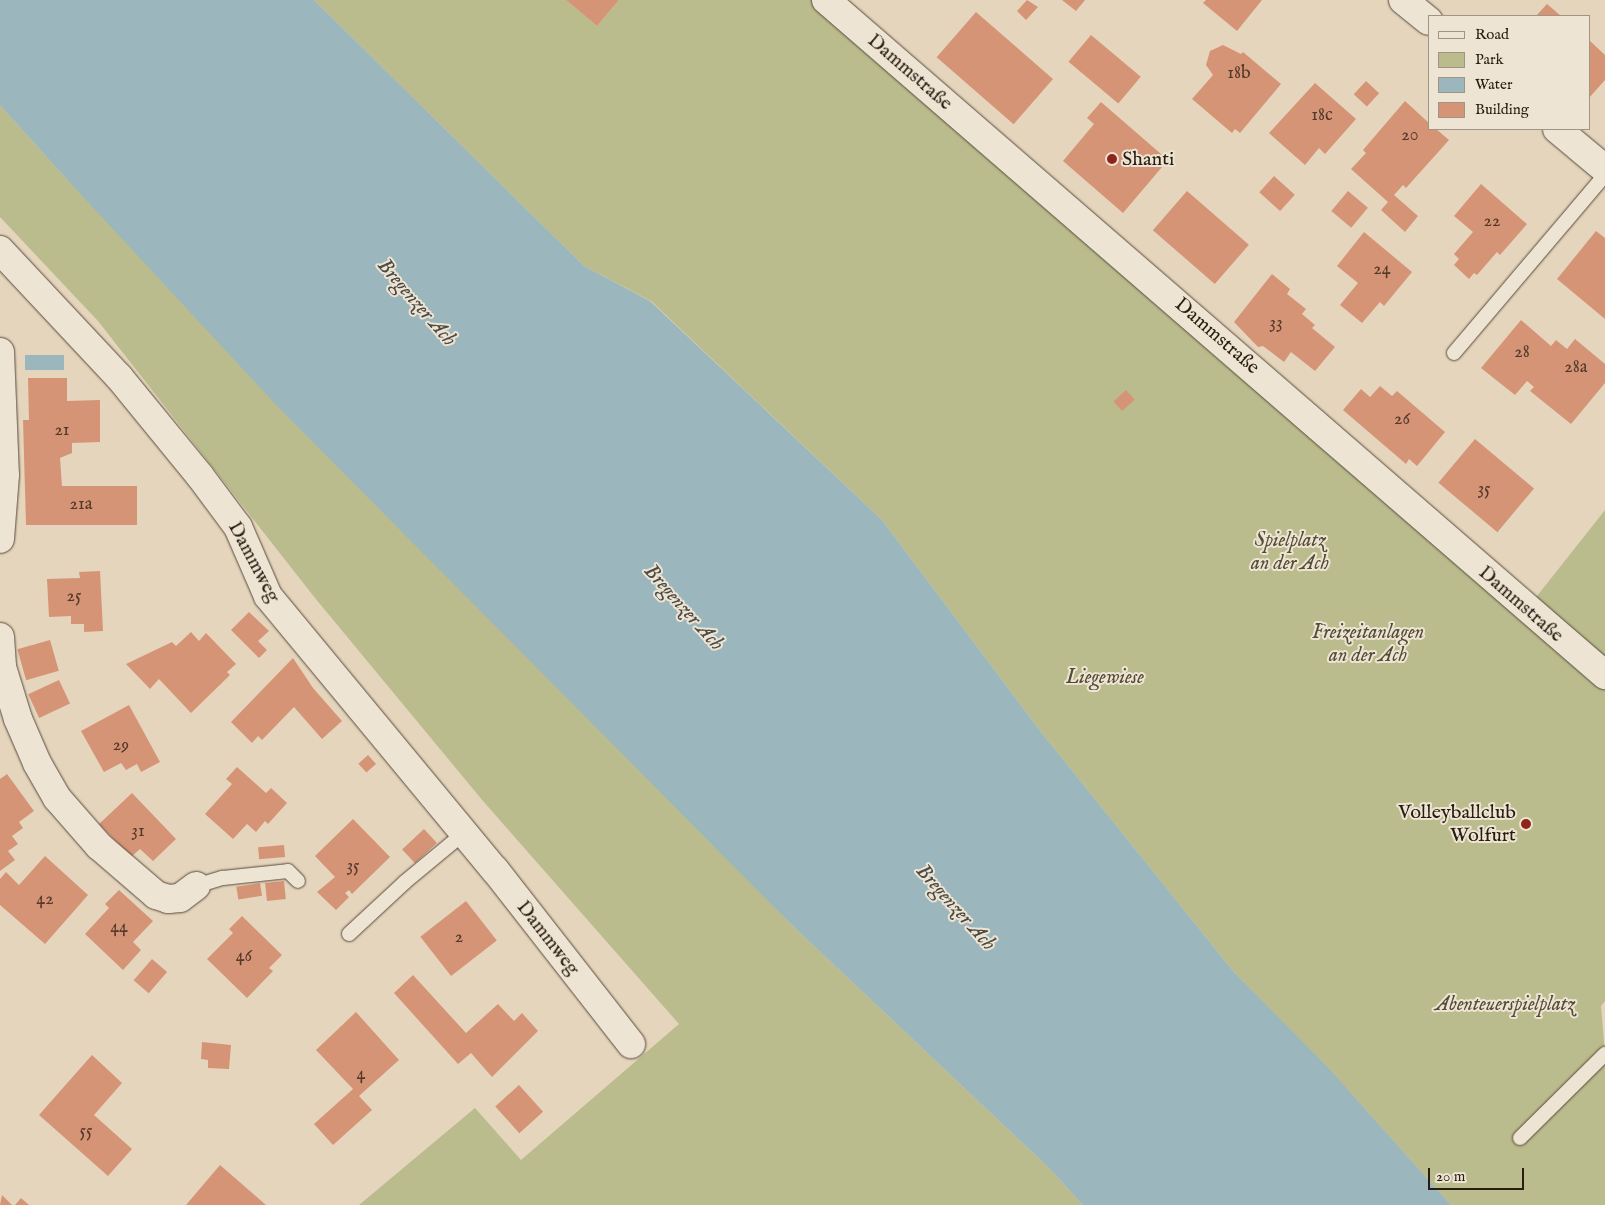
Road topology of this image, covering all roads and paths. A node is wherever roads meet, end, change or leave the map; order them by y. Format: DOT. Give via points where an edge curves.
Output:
graph roads {
  1 [pos="826,0"];
  2 [pos="1404,0"];
  3 [pos="1428,20"];
  4 [pos="1558,130"];
  5 [pos="1605,169"];
  6 [pos="1605,175"];
  7 [pos="0,250"];
  8 [pos="0,352"];
  9 [pos="1454,353"];
  10 [pos="0,539"];
  11 [pos="0,636"];
  12 [pos="1605,675"];
  13 [pos="464,833"];
  14 [pos="298,881"];
  15 [pos="196,886"];
  16 [pos="349,934"];
  17 [pos="631,1044"];
  18 [pos="1605,1054"];
  19 [pos="1520,1138"];
  1 -- 12 [label="street, Dammstraße"];
  2 -- 3 [label="street"];
  4 -- 5 [label="street"];
  6 -- 9 [label="lane"];
  7 -- 13 [label="street, Dammweg" via="119,378 200,476 238,527 268,596"];
  8 -- 10 [label="street" via="5,475"];
  11 -- 15 [label="street" via="2,667 18,719 36,762 57,798 98,846 156,895 180,898"];
  13 -- 16 [label="lane"];
  13 -- 17 [label="street, Dammweg"];
  14 -- 15 [label="lane" via="288,871 223,878"];
  18 -- 19 [label="lane"];
}
